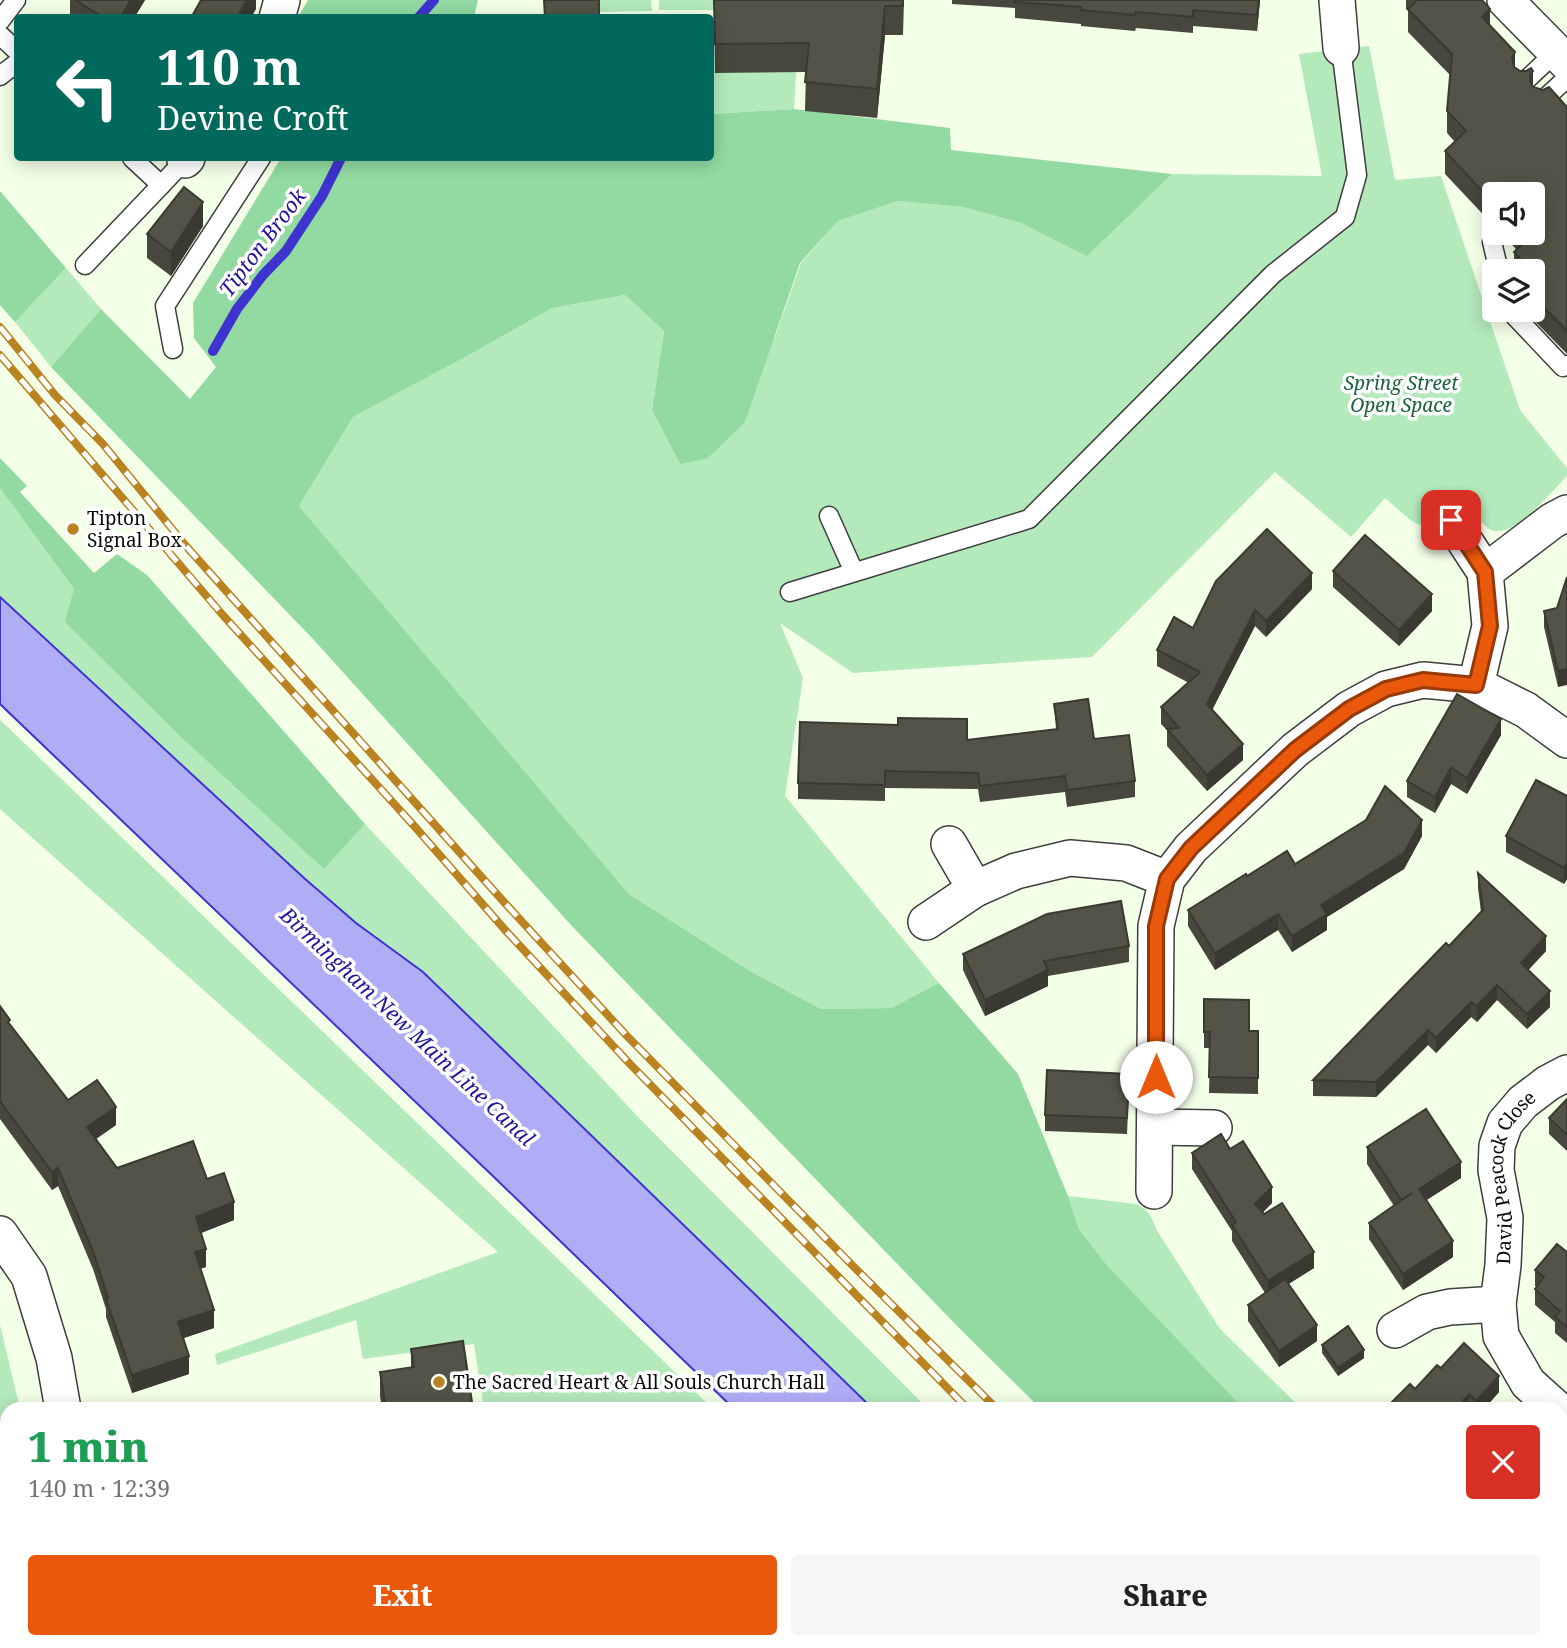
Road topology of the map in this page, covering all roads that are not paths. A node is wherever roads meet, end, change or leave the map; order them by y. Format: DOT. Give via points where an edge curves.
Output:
graph roads {
  1 [pos="16,0"];
  2 [pos="1336,0"];
  3 [pos="1505,0"];
  4 [pos="0,21"];
  5 [pos="0,34"];
  6 [pos="14,47"];
  7 [pos="1341,48"];
  8 [pos="1563,64"];
  9 [pos="14,65"];
  10 [pos="0,76"];
  11 [pos="1523,83"];
  12 [pos="1541,102"];
  13 [pos="135,161"];
  14 [pos="184,161"];
  15 [pos="259,161"];
  16 [pos="161,185"];
  17 [pos="85,265"];
  18 [pos="1520,322"];
  19 [pos="173,349"];
  20 [pos="1567,365"];
  21 [pos="1567,513"];
  22 [pos="829,516"];
  23 [pos="1451,520"];
  24 [pos="854,572"];
  25 [pos="1485,572"];
  26 [pos="790,592"];
  27 [pos="1476,685"];
  28 [pos="1567,740"];
  29 [pos="949,844"];
  30 [pos="1167,879"];
  31 [pos="975,889"];
  32 [pos="926,922"];
  33 [pos="1567,1073"];
  34 [pos="1156,1128"];
  35 [pos="1214,1128"];
  36 [pos="1154,1191"];
  37 [pos="0,1234"];
  38 [pos="1498,1304"];
  39 [pos="1395,1330"];
  40 [pos="62,1402"];
  41 [pos="1549,1402"];
  1 -- 4 [label="lane"];
  2 -- 7 [label="street"];
  3 -- 8 [label="street"];
  5 -- 6 [label="lane"];
  7 -- 24 [label="lane" via="1357,175 1345,217 1273,274 1029,519"];
  8 -- 11 [label="lane"];
  8 -- 12 [label="lane"];
  9 -- 10 [label="lane"];
  13 -- 16 [label="lane"];
  14 -- 16 [label="lane"];
  15 -- 19 [label="lane" via="165,306"];
  16 -- 17 [label="lane"];
  18 -- 20 [label="lane" via="1563,367"];
  21 -- 25 [label="street"];
  22 -- 24 [label="lane"];
  23 -- 25 [label="street"];
  24 -- 26 [label="lane"];
  25 -- 27 [label="street" via="1490,626"];
  27 -- 28 [label="street" via="1526,710"];
  27 -- 30 [label="street" via="1423,680 1386,689 1349,709 1295,750 1191,848"];
  29 -- 31 [label="street"];
  30 -- 31 [label="street" via="1126,863 1070,858 1016,871"];
  30 -- 34 [label="street" via="1156,926"];
  31 -- 32 [label="street"];
  33 -- 38 [label="street, David Peacock Close" via="1523,1102 1505,1123 1497,1146 1504,1218"];
  34 -- 35 [label="street"];
  34 -- 36 [label="street"];
  37 -- 40 [label="street" via="29,1276 54,1358"];
  38 -- 39 [label="street" via="1427,1312"];
  38 -- 41 [label="street, David Peacock Close" via="1501,1336 1528,1383"];
}
